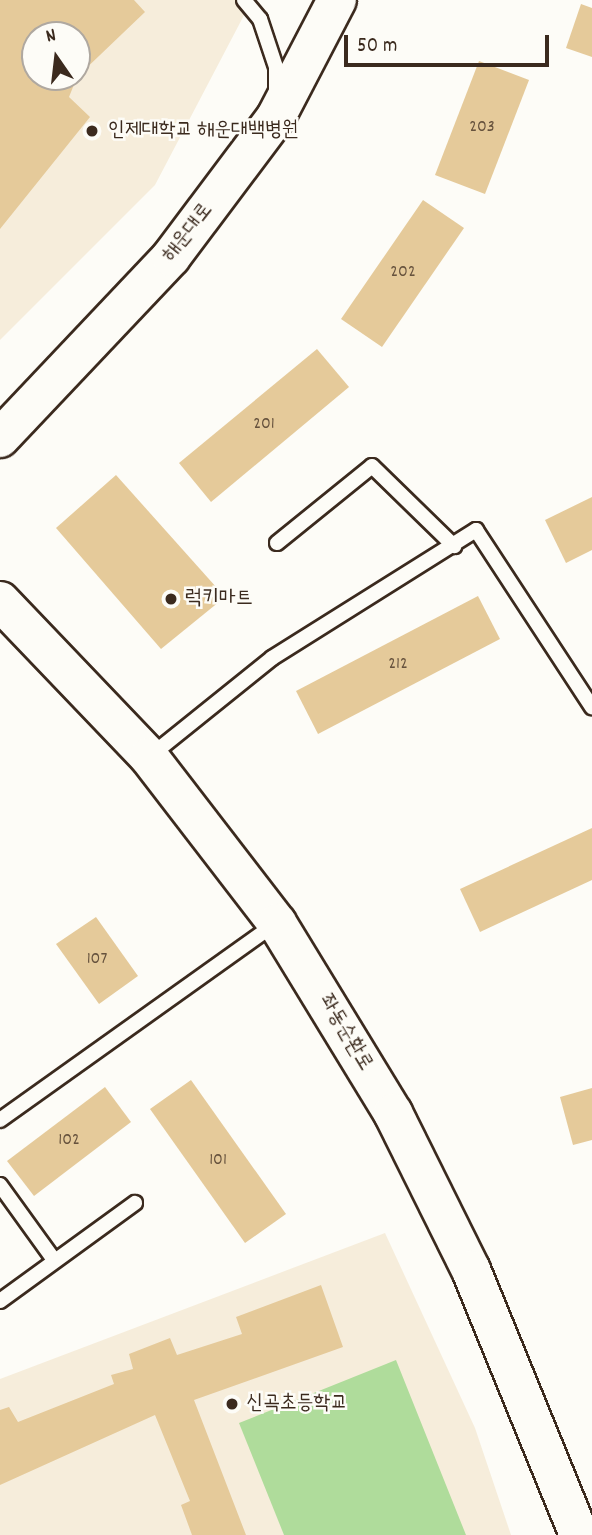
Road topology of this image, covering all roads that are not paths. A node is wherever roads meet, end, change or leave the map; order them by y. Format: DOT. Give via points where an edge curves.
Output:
graph roads {
  1 [pos="244,0"];
  2 [pos="337,0"];
  3 [pos="276,117"];
  4 [pos="0,438"];
  5 [pos="277,543"];
  6 [pos="454,546"];
  7 [pos="0,601"];
  8 [pos="592,707"];
  9 [pos="149,757"];
  10 [pos="278,923"];
  11 [pos="0,1120"];
  12 [pos="0,1185"];
  13 [pos="135,1203"];
  14 [pos="54,1260"];
  15 [pos="0,1301"];
  16 [pos="579,1535"];
  1 -- 3 [label="lane" via="260,19 276,67"];
  2 -- 3 [label="street, 해운대로"];
  3 -- 4 [label="street, 해운대로" via="171,257"];
  5 -- 6 [label="lane" via="372,466"];
  6 -- 8 [label="lane" via="476,530"];
  6 -- 9 [label="lane" via="272,658"];
  7 -- 9 [label="street, 좌동순환로"];
  9 -- 10 [label="street, 좌동순환로"];
  10 -- 11 [label="lane"];
  10 -- 16 [label="street, 좌동순환로" via="393,1113 465,1258"];
  12 -- 14 [label="lane"];
  13 -- 14 [label="lane"];
  14 -- 15 [label="lane"];
}
